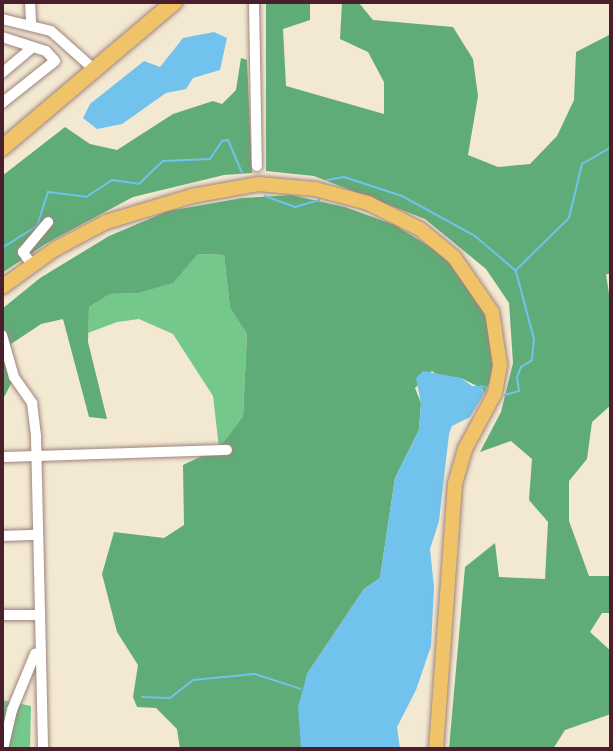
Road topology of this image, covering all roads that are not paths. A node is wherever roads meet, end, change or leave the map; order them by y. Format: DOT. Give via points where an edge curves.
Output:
graph roads {
  1 [pos="30,2"];
  2 [pos="174,2"];
  3 [pos="254,2"];
  4 [pos="2,19"];
  5 [pos="31,23"];
  6 [pos="4,40"];
  7 [pos="33,47"];
  8 [pos="95,70"];
  9 [pos="2,73"];
  10 [pos="2,103"];
  11 [pos="2,148"];
  12 [pos="257,166"];
  13 [pos="48,222"];
  14 [pos="32,265"];
  15 [pos="2,287"];
  16 [pos="2,335"];
  17 [pos="227,450"];
  18 [pos="38,454"];
  19 [pos="2,457"];
  20 [pos="37,535"];
  21 [pos="2,536"];
  22 [pos="2,615"];
  23 [pos="37,615"];
  24 [pos="38,644"];
  25 [pos="3,749"];
  26 [pos="43,749"];
  27 [pos="436,749"];
  1 -- 5 [label="street"];
  2 -- 8 [label="highway"];
  3 -- 12 [label="street"];
  4 -- 5 [label="street"];
  5 -- 8 [label="street" via="64,39"];
  6 -- 7 [label="street"];
  7 -- 9 [label="street"];
  7 -- 10 [label="street" via="55,61"];
  8 -- 11 [label="highway"];
  13 -- 14 [label="street" via="23,252"];
  14 -- 15 [label="main road"];
  14 -- 27 [label="main road" via="121,216 216,190 266,184 325,191 368,203 427,234 461,265 492,312 500,365 495,393 465,449 455,484"];
  16 -- 18 [label="street" via="14,377 32,403"];
  17 -- 18 [label="street"];
  18 -- 19 [label="street"];
  18 -- 20 [label="street"];
  20 -- 21 [label="street"];
  20 -- 23 [label="street"];
  22 -- 23 [label="street"];
  23 -- 24 [label="street"];
  24 -- 25 [label="street" via="12,710"];
  24 -- 26 [label="street"];
}
